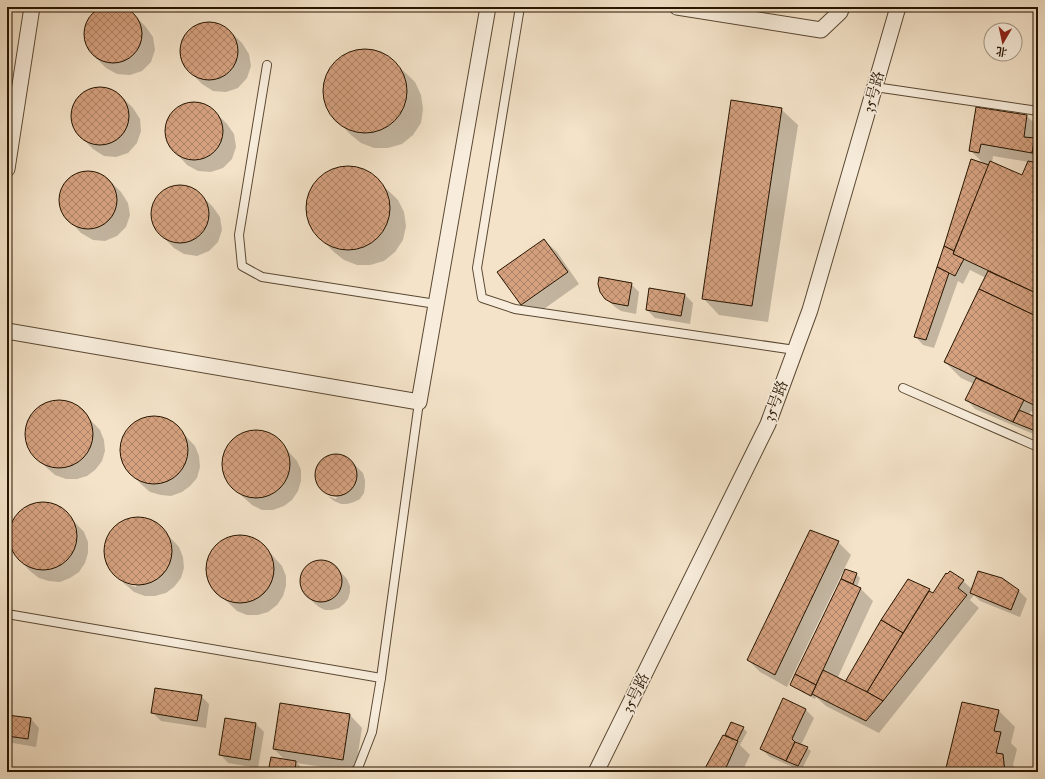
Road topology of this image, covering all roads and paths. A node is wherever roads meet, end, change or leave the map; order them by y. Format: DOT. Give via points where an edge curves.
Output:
graph roads {
  1 [pos="32,7"];
  2 [pos="488,7"];
  3 [pos="520,7"];
  4 [pos="677,7"];
  5 [pos="842,7"];
  6 [pos="898,7"];
  7 [pos="268,64"];
  8 [pos="875,87"];
  9 [pos="1038,111"];
  10 [pos="7,169"];
  11 [pos="436,304"];
  12 [pos="7,331"];
  13 [pos="795,350"];
  14 [pos="903,388"];
  15 [pos="419,402"];
  16 [pos="1038,447"];
  17 [pos="7,614"];
  18 [pos="381,678"];
  19 [pos="354,772"];
  20 [pos="596,772"];
  1 -- 10 [label="street"];
  2 -- 11 [label="street"];
  3 -- 13 [label="lane" via="477,268 482,298 515,309"];
  4 -- 5 [label="street" via="821,30"];
  6 -- 8 [label="street, 35号路"];
  7 -- 11 [label="lane" via="239,235 242,266 262,277"];
  8 -- 9 [label="lane"];
  8 -- 13 [label="street, 35号路" via="810,310"];
  11 -- 15 [label="street"];
  12 -- 15 [label="street"];
  13 -- 20 [label="street, 35号路" via="768,424"];
  14 -- 16 [label="lane"];
  15 -- 18 [label="lane"];
  17 -- 18 [label="lane"];
  18 -- 19 [label="lane" via="372,732 358,768"];
}
